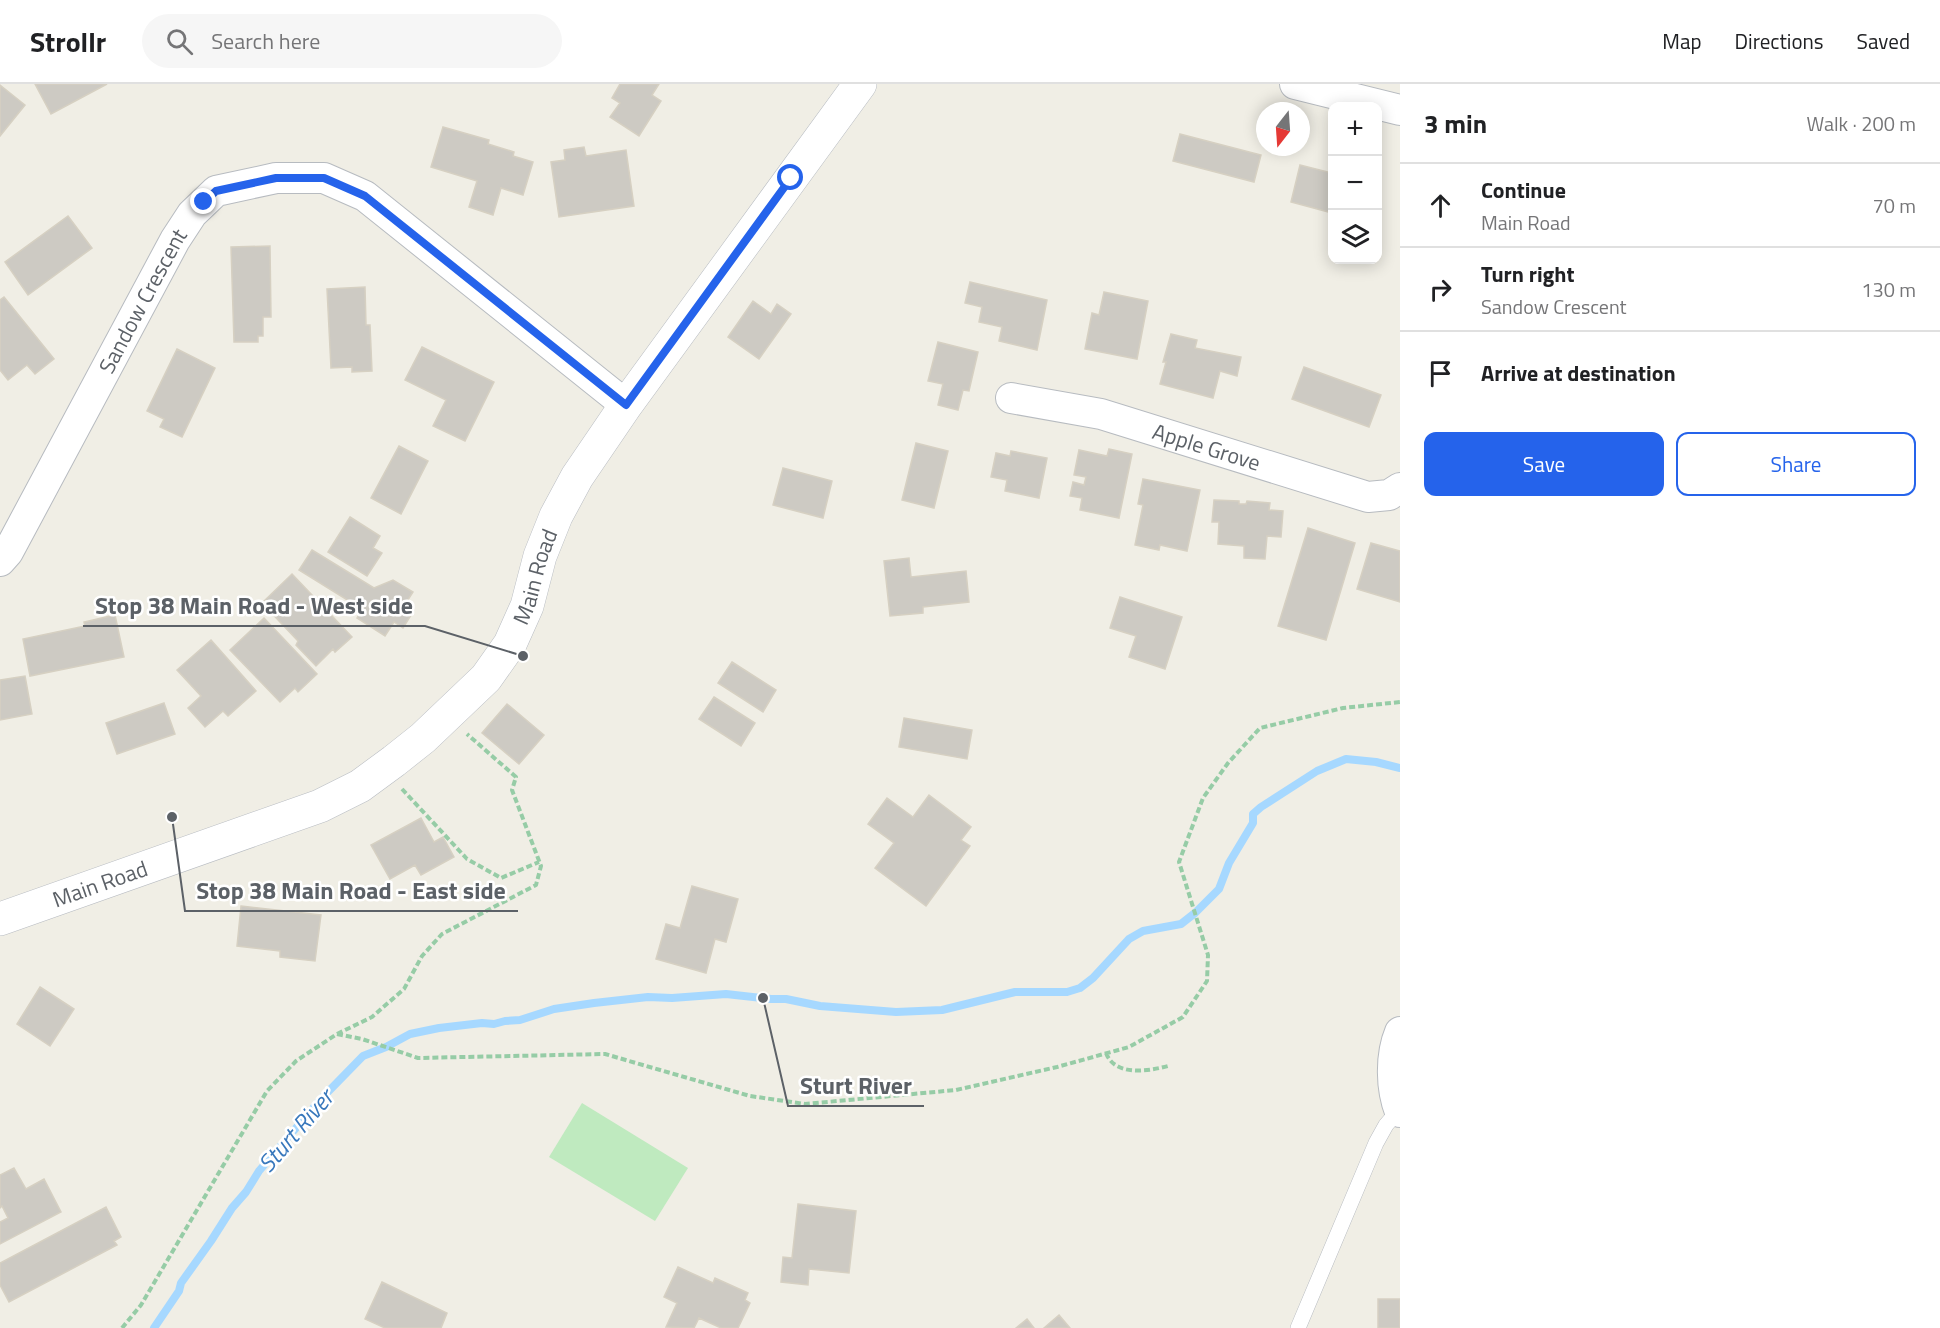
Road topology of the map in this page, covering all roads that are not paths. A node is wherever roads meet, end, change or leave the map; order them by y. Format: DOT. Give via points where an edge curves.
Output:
graph roads {
  1 [pos="860,84"];
  2 [pos="1295,84"];
  3 [pos="1400,110"];
  4 [pos="1011,398"];
  5 [pos="626,405"];
  6 [pos="1400,488"];
  7 [pos="0,561"];
  8 [pos="0,919"];
  9 [pos="1400,1032"];
  10 [pos="1400,1111"];
  11 [pos="1298,1328"];
  1 -- 5 [label="main road, Main Road"];
  2 -- 3 [label="street"];
  4 -- 6 [label="street, Apple Grove" via="1101,414 1368,497 1389,495"];
  5 -- 7 [label="street, Sandow Crescent" via="365,196 324,178 276,178 216,191 192,214 175,240"];
  5 -- 8 [label="main road, Main Road" via="577,477 556,516 527,606 510,644 486,678 423,738 360,786 320,806"];
  9 -- 10 [label="street" via="1393,1073"];
  10 -- 11 [label="lane" via="1376,1143"];
}
